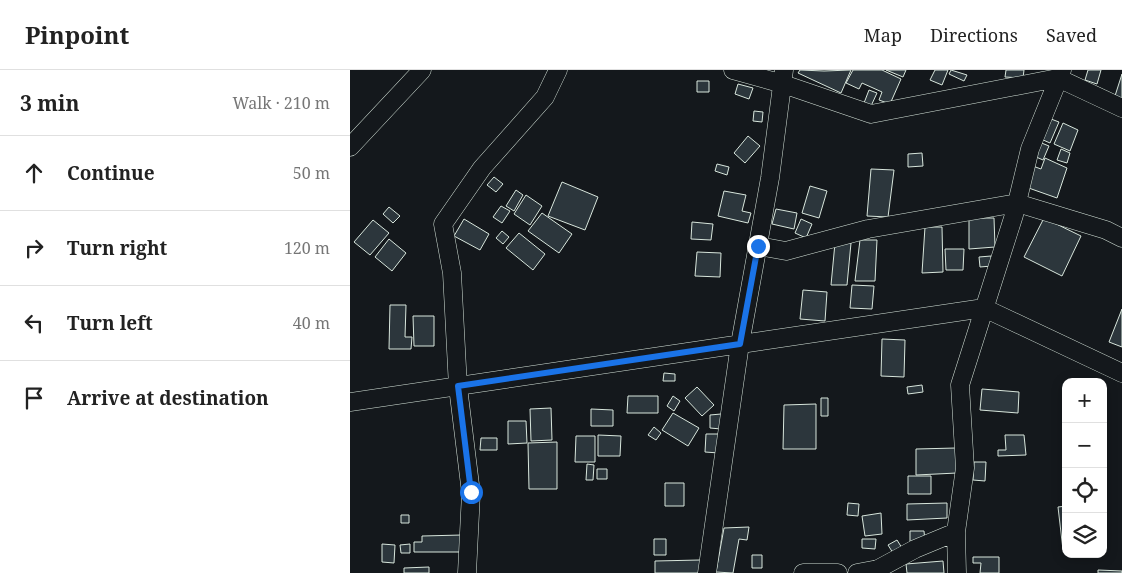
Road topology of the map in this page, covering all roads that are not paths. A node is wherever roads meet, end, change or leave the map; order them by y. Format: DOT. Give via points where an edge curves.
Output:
graph roads {
  1 [pos="422,70"];
  2 [pos="558,70"];
  3 [pos="733,70"];
  4 [pos="1060,74"];
  5 [pos="783,77"];
  6 [pos="1122,108"];
  7 [pos="350,147"];
  8 [pos="1017,203"];
  9 [pos="1122,238"];
  10 [pos="758,246"];
  11 [pos="984,308"];
  12 [pos="740,344"];
  13 [pos="1122,373"];
  14 [pos="458,386"];
  15 [pos="350,402"];
  16 [pos="956,532"];
  17 [pos="467,573"];
  18 [pos="707,573"];
  19 [pos="803,573"];
  20 [pos="838,573"];
  21 [pos="858,573"];
  22 [pos="957,573"];
  1 -- 7 [label="street"];
  2 -- 14 [label="street" via="545,97 482,168 443,224 452,273"];
  3 -- 5 [label="street"];
  4 -- 5 [label="street" via="871,114"];
  4 -- 6 [label="street"];
  4 -- 8 [label="street" via="1030,149"];
  5 -- 10 [label="street"];
  8 -- 9 [label="street" via="1106,230"];
  8 -- 10 [label="street" via="868,228 786,251"];
  8 -- 11 [label="street"];
  10 -- 12 [label="street"];
  11 -- 12 [label="street"];
  11 -- 13 [label="street"];
  11 -- 16 [label="street" via="960,386 965,468"];
  12 -- 14 [label="street"];
  12 -- 18 [label="street"];
  14 -- 15 [label="street"];
  14 -- 17 [label="street" via="471,492"];
  16 -- 21 [label="street" via="878,569"];
  16 -- 22 [label="street"];
  19 -- 20 [label="street"];
}
